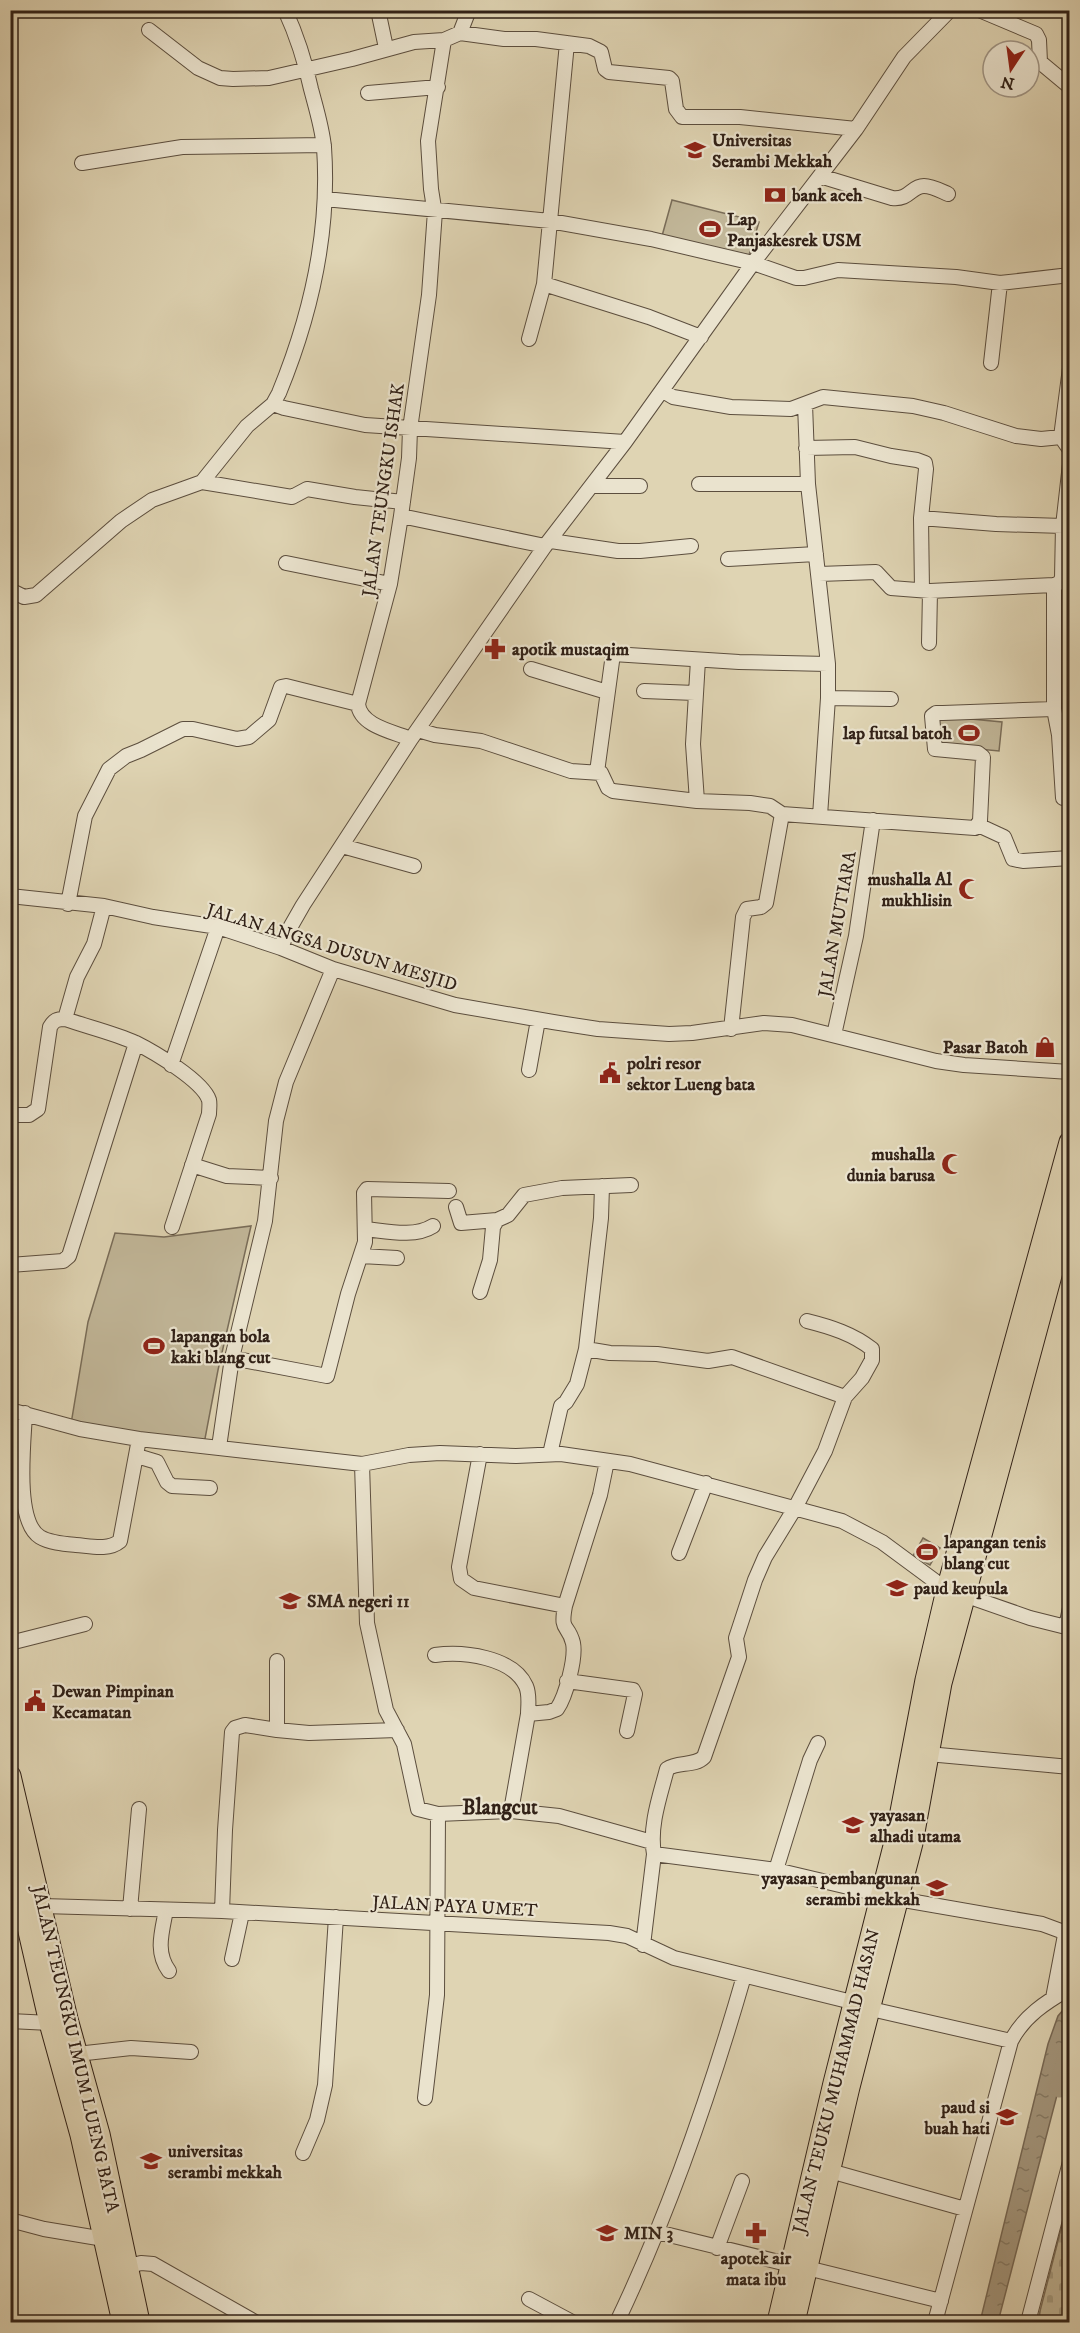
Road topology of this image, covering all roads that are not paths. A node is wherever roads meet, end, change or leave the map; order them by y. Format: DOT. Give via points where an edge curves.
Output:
graph roads {
  1 [pos="285,10"];
  2 [pos="378,10"];
  3 [pos="469,10"];
  4 [pos="950,10"];
  5 [pos="979,10"];
  6 [pos="148,30"];
  7 [pos="460,33"];
  8 [pos="444,40"];
  9 [pos="567,43"];
  10 [pos="386,48"];
  11 [pos="307,69"];
  12 [pos="438,87"];
  13 [pos="1070,87"];
  14 [pos="368,93"];
  15 [pos="856,129"];
  16 [pos="324,146"];
  17 [pos="82,163"];
  18 [pos="820,176"];
  19 [pos="948,194"];
  20 [pos="325,199"];
  21 [pos="435,209"];
  22 [pos="550,221"];
  23 [pos="753,263"];
  24 [pos="1070,275"];
  25 [pos="1000,282"];
  26 [pos="544,284"];
  27 [pos="701,337"];
  28 [pos="529,339"];
  29 [pos="991,363"];
  30 [pos="1070,368"];
  31 [pos="663,391"];
  32 [pos="273,404"];
  33 [pos="805,404"];
  34 [pos="410,429"];
  35 [pos="1061,437"];
  36 [pos="625,442"];
  37 [pos="806,447"];
  38 [pos="1070,450"];
  39 [pos="1070,464"];
  40 [pos="202,482"];
  41 [pos="699,484"];
  42 [pos="808,484"];
  43 [pos="593,486"];
  44 [pos="640,486"];
  45 [pos="402,509"];
  46 [pos="921,518"];
  47 [pos="1063,526"];
  48 [pos="548,544"];
  49 [pos="691,546"];
  50 [pos="816,554"];
  51 [pos="728,559"];
  52 [pos="286,563"];
  53 [pos="819,574"];
  54 [pos="390,584"];
  55 [pos="1054,585"];
  56 [pos="926,590"];
  57 [pos="10,591"];
  58 [pos="929,643"];
  59 [pos="698,660"];
  60 [pos="828,664"];
  61 [pos="531,669"];
  62 [pos="644,691"];
  63 [pos="607,692"];
  64 [pos="695,693"];
  65 [pos="828,698"];
  66 [pos="891,699"];
  67 [pos="358,704"];
  68 [pos="1054,709"];
  69 [pos="414,734"];
  70 [pos="597,772"];
  71 [pos="1063,798"];
  72 [pos="696,801"];
  73 [pos="782,814"];
  74 [pos="820,816"];
  75 [pos="873,820"];
  76 [pos="978,825"];
  77 [pos="342,846"];
  78 [pos="1070,858"];
  79 [pos="414,866"];
  80 [pos="10,896"];
  81 [pos="68,904"];
  82 [pos="104,906"];
  83 [pos="218,927"];
  84 [pos="281,948"];
  85 [pos="333,969"];
  86 [pos="65,1018"];
  87 [pos="538,1020"];
  88 [pos="731,1029"];
  89 [pos="834,1035"];
  90 [pos="136,1043"];
  91 [pos="171,1065"];
  92 [pos="529,1070"];
  93 [pos="1070,1072"];
  94 [pos="10,1114"];
  95 [pos="1070,1142"];
  96 [pos="192,1165"];
  97 [pos="271,1178"];
  98 [pos="631,1185"];
  99 [pos="602,1186"];
  100 [pos="449,1191"];
  101 [pos="1070,1204"];
  102 [pos="456,1207"];
  103 [pos="496,1221"];
  104 [pos="433,1226"];
  105 [pos="172,1227"];
  106 [pos="365,1229"];
  107 [pos="1066,1238"];
  108 [pos="361,1256"];
  109 [pos="398,1258"];
  110 [pos="10,1264"];
  111 [pos="480,1292"];
  112 [pos="807,1322"];
  113 [pos="586,1349"];
  114 [pos="232,1358"];
  115 [pos="845,1397"];
  116 [pos="10,1410"];
  117 [pos="26,1413"];
  118 [pos="139,1439"];
  119 [pos="219,1447"];
  120 [pos="480,1454"];
  121 [pos="550,1454"];
  122 [pos="137,1456"];
  123 [pos="607,1461"];
  124 [pos="362,1464"];
  125 [pos="706,1484"];
  126 [pos="210,1488"];
  127 [pos="795,1508"];
  128 [pos="679,1553"];
  129 [pos="956,1592"];
  130 [pos="565,1606"];
  131 [pos="1070,1608"];
  132 [pos="85,1624"];
  133 [pos="1068,1627"];
  134 [pos="10,1643"];
  135 [pos="435,1655"];
  136 [pos="277,1661"];
  137 [pos="567,1681"];
  138 [pos="528,1714"];
  139 [pos="277,1730"];
  140 [pos="397,1730"];
  141 [pos="627,1731"];
  142 [pos="818,1743"];
  143 [pos="928,1754"];
  144 [pos="1070,1767"];
  145 [pos="10,1776"];
  146 [pos="139,1809"];
  147 [pos="511,1811"];
  148 [pos="438,1814"];
  149 [pos="653,1848"];
  150 [pos="10,1849"];
  151 [pos="776,1870"];
  152 [pos="890,1897"];
  153 [pos="42,1906"];
  154 [pos="130,1909"];
  155 [pos="166,1910"];
  156 [pos="222,1911"];
  157 [pos="242,1912"];
  158 [pos="336,1917"];
  159 [pos="437,1924"];
  160 [pos="643,1945"];
  161 [pos="232,1959"];
  162 [pos="169,1971"];
  163 [pos="744,1976"];
  164 [pos="1070,1988"];
  165 [pos="1053,1998"];
  166 [pos="863,2006"];
  167 [pos="10,2021"];
  168 [pos="50,2023"];
  169 [pos="1011,2041"];
  170 [pos="190,2052"];
  171 [pos="77,2055"];
  172 [pos="842,2085"];
  173 [pos="425,2098"];
  174 [pos="90,2134"];
  175 [pos="303,2154"];
  176 [pos="1070,2162"];
  177 [pos="830,2171"];
  178 [pos="742,2181"];
  179 [pos="965,2209"];
  180 [pos="10,2220"];
  181 [pos="657,2232"];
  182 [pos="104,2239"];
  183 [pos="717,2248"];
  184 [pos="799,2266"];
  185 [pos="126,2268"];
  186 [pos="529,2299"];
  187 [pos="941,2301"];
  188 [pos="123,2322"];
  189 [pos="139,2322"];
  190 [pos="255,2322"];
  191 [pos="572,2322"];
  192 [pos="617,2322"];
  193 [pos="778,2322"];
  194 [pos="794,2322"];
  195 [pos="935,2322"];
  196 [pos="1028,2322"];
  1 -- 11 [label="street"];
  2 -- 10 [label="street"];
  3 -- 7 [label="street"];
  4 -- 15 [label="street" via="904,57"];
  5 -- 13 [label="street" via="1036,34 1040,62"];
  6 -- 11 [label="street" via="198,68 220,78 269,78"];
  7 -- 8 [label="street"];
  7 -- 9 [label="street"];
  8 -- 10 [label="street"];
  8 -- 12 [label="street, JALAN TEUNGKU ISHAK"];
  9 -- 15 [label="street" via="597,48 609,72 669,78 676,109 682,117 740,117"];
  9 -- 22 [label="street"];
  10 -- 11 [label="street"];
  11 -- 16 [label="street"];
  12 -- 14 [label="street"];
  12 -- 21 [label="street, JALAN TEUNGKU ISHAK" via="428,147"];
  15 -- 18 [label="street"];
  16 -- 17 [label="street" via="182,147"];
  16 -- 20 [label="street"];
  18 -- 19 [label="street" via="892,198 904,198 921,186"];
  18 -- 23 [label="street"];
  20 -- 21 [label="street"];
  20 -- 32 [label="street" via="314,284"];
  21 -- 22 [label="street"];
  21 -- 34 [label="street, JALAN TEUNGKU ISHAK" via="429,295"];
  22 -- 23 [label="street"];
  22 -- 26 [label="street"];
  23 -- 25 [label="street" via="804,279 838,270"];
  23 -- 27 [label="street"];
  24 -- 25 [label="street"];
  25 -- 29 [label="street"];
  26 -- 27 [label="street"];
  26 -- 28 [label="street"];
  27 -- 31 [label="street"];
  30 -- 35 [label="street"];
  31 -- 33 [label="street" via="673,397 715,405 791,409"];
  31 -- 36 [label="street"];
  32 -- 34 [label="street" via="365,425"];
  32 -- 40 [label="street" via="247,426"];
  33 -- 35 [label="street" via="823,397 913,406 1016,436"];
  33 -- 37 [label="street"];
  34 -- 36 [label="street"];
  34 -- 45 [label="street, JALAN TEUNGKU ISHAK"];
  35 -- 38 [label="street"];
  36 -- 43 [label="street"];
  37 -- 42 [label="street"];
  37 -- 46 [label="street" via="855,447 922,461 926,469"];
  39 -- 47 [label="street"];
  40 -- 45 [label="street" via="292,497 307,489"];
  40 -- 57 [label="street" via="152,500 36,595 24,597"];
  41 -- 42 [label="street"];
  42 -- 50 [label="street"];
  43 -- 44 [label="street"];
  43 -- 48 [label="street"];
  45 -- 48 [label="street"];
  45 -- 54 [label="street, JALAN TEUNGKU ISHAK"];
  46 -- 47 [label="street"];
  46 -- 56 [label="street"];
  47 -- 55 [label="street" via="1062,578"];
  48 -- 49 [label="street" via="618,551"];
  48 -- 69 [label="street"];
  50 -- 51 [label="street"];
  50 -- 53 [label="street"];
  52 -- 54 [label="street"];
  53 -- 56 [label="street" via="876,572 891,588"];
  53 -- 60 [label="street"];
  54 -- 67 [label="street, JALAN TEUNGKU ISHAK"];
  55 -- 56 [label="street"];
  55 -- 68 [label="street"];
  56 -- 58 [label="street"];
  59 -- 60 [label="street"];
  59 -- 63 [label="street" via="613,654"];
  59 -- 64 [label="street"];
  60 -- 65 [label="street"];
  61 -- 63 [label="street"];
  62 -- 64 [label="street"];
  63 -- 70 [label="street"];
  64 -- 72 [label="street"];
  65 -- 66 [label="street"];
  65 -- 74 [label="street"];
  67 -- 69 [label="street" via="360,715 367,721"];
  67 -- 81 [label="street" via="281,687 269,720 249,737 237,739 183,729 126,756 109,769 85,816"];
  68 -- 71 [label="street"];
  68 -- 76 [label="street" via="943,712 932,716 935,749 978,753 983,757"];
  69 -- 70 [label="street" via="481,741 571,771"];
  69 -- 77 [label="street"];
  70 -- 72 [label="street" via="604,776 610,790"];
  72 -- 73 [label="street" via="770,806"];
  73 -- 74 [label="street"];
  73 -- 88 [label="street" via="766,903 747,909 743,917"];
  74 -- 75 [label="street"];
  75 -- 76 [label="street" via="972,828"];
  75 -- 89 [label="street, JALAN MUTIARA" via="856,936"];
  76 -- 78 [label="street" via="1004,837 1013,859"];
  77 -- 79 [label="street"];
  77 -- 84 [label="street" via="303,905"];
  80 -- 81 [label="street, JALAN ANGSA DUSUN MESJID"];
  81 -- 82 [label="street, JALAN ANGSA DUSUN MESJID"];
  82 -- 83 [label="street, JALAN ANGSA DUSUN MESJID"];
  82 -- 86 [label="street" via="94,944 77,977"];
  83 -- 84 [label="street, JALAN ANGSA DUSUN MESJID"];
  83 -- 91 [label="street"];
  84 -- 85 [label="street, JALAN ANGSA DUSUN MESJID"];
  85 -- 87 [label="street, JALAN ANGSA DUSUN MESJID" via="455,1005"];
  85 -- 97 [label="street" via="286,1082 276,1121"];
  86 -- 90 [label="street"];
  86 -- 94 [label="street" via="54,1021 50,1027 38,1109 29,1115"];
  87 -- 88 [label="street, JALAN ANGSA DUSUN MESJID" via="640,1033"];
  87 -- 92 [label="street"];
  88 -- 89 [label="street, JALAN ANGSA DUSUN MESJID" via="764,1023"];
  89 -- 93 [label="street, JALAN ANGSA DUSUN MESJID" via="936,1061"];
  90 -- 91 [label="street"];
  90 -- 110 [label="street" via="69,1256 63,1261"];
  91 -- 96 [label="street" via="199,1086 209,1100 209,1114"];
  95 -- 129 [label="highway, JALAN TEUKU MUHAMMAD HASAN"];
  96 -- 97 [label="street" via="227,1176"];
  96 -- 105 [label="street"];
  97 -- 114 [label="street" via="265,1221"];
  98 -- 99 [label="street"];
  99 -- 103 [label="street" via="528,1194 508,1215"];
  99 -- 113 [label="street" via="602,1218"];
  100 -- 106 [label="street" via="367,1189"];
  101 -- 107 [label="highway, JALAN TEUKU MUHAMMAD HASAN"];
  102 -- 103 [label="street" via="461,1223"];
  103 -- 111 [label="street"];
  104 -- 106 [label="street" via="424,1231"];
  106 -- 108 [label="street"];
  107 -- 129 [label="highway, JALAN TEUKU MUHAMMAD HASAN"];
  108 -- 109 [label="street"];
  108 -- 114 [label="street" via="327,1376"];
  112 -- 115 [label="street" via="841,1331 872,1349 873,1357 862,1378"];
  113 -- 115 [label="street" via="708,1361 732,1357"];
  113 -- 121 [label="street" via="577,1384 561,1406"];
  114 -- 119 [label="street"];
  115 -- 127 [label="street" via="825,1451"];
  116 -- 117 [label="street"];
  117 -- 118 [label="street" via="80,1429"];
  117 -- 122 [label="street" via="22,1488 29,1526 40,1537 97,1547 120,1541"];
  118 -- 119 [label="street"];
  118 -- 122 [label="street"];
  119 -- 124 [label="street"];
  120 -- 121 [label="street"];
  120 -- 124 [label="street" via="422,1454"];
  120 -- 130 [label="street" via="459,1567 461,1579 474,1588"];
  121 -- 123 [label="street"];
  122 -- 126 [label="street" via="157,1462 172,1486"];
  123 -- 125 [label="street"];
  123 -- 130 [label="street"];
  124 -- 140 [label="street" via="368,1623 386,1710"];
  125 -- 127 [label="street"];
  125 -- 128 [label="street"];
  127 -- 129 [label="street" via="842,1521 871,1535"];
  127 -- 149 [label="street" via="755,1580 736,1638 739,1657 704,1757 667,1769"];
  129 -- 133 [label="street"];
  129 -- 143 [label="highway, JALAN TEUKU MUHAMMAD HASAN"];
  129 -- 152 [label="highway, JALAN TEUKU MUHAMMAD HASAN" via="926,1680"];
  130 -- 137 [label="street" via="562,1622 573,1643"];
  131 -- 133 [label="street"];
  132 -- 134 [label="street"];
  135 -- 138 [label="street" via="489,1657 505,1665 516,1672 527,1688"];
  136 -- 139 [label="street"];
  137 -- 138 [label="street" via="557,1709"];
  137 -- 141 [label="street" via="633,1690"];
  138 -- 147 [label="street"];
  139 -- 140 [label="street"];
  139 -- 156 [label="street" via="245,1725 232,1732"];
  140 -- 148 [label="street" via="404,1744 418,1809"];
  142 -- 151 [label="street"];
  143 -- 144 [label="street"];
  143 -- 152 [label="highway, JALAN TEUKU MUHAMMAD HASAN" via="912,1843"];
  145 -- 153 [label="highway, JALAN TEUNGKU IMUM LUENG BATA"];
  146 -- 154 [label="street"];
  147 -- 148 [label="street"];
  147 -- 149 [label="street" via="559,1816"];
  148 -- 159 [label="street"];
  149 -- 151 [label="street"];
  149 -- 160 [label="street"];
  150 -- 168 [label="highway, JALAN TEUNGKU IMUM LUENG BATA"];
  151 -- 152 [label="street"];
  152 -- 165 [label="street" via="1042,1924 1061,1931 1065,1935 1064,1945"];
  152 -- 166 [label="highway, JALAN TEUKU MUHAMMAD HASAN"];
  153 -- 154 [label="street, JALAN PAYA UMET"];
  153 -- 171 [label="highway, JALAN TEUNGKU IMUM LUENG BATA"];
  154 -- 155 [label="street, JALAN PAYA UMET"];
  155 -- 156 [label="street, JALAN PAYA UMET"];
  155 -- 162 [label="street" via="160,1951"];
  156 -- 157 [label="street, JALAN PAYA UMET"];
  157 -- 158 [label="street, JALAN PAYA UMET"];
  157 -- 161 [label="street"];
  158 -- 159 [label="street, JALAN PAYA UMET"];
  158 -- 175 [label="street" via="325,2085 317,2120"];
  159 -- 160 [label="street, JALAN PAYA UMET" via="609,1933 627,1936"];
  159 -- 173 [label="street" via="437,1995"];
  160 -- 163 [label="street, JALAN PAYA UMET" via="674,1958"];
  163 -- 166 [label="street, JALAN PAYA UMET"];
  163 -- 181 [label="street" via="719,2062"];
  164 -- 165 [label="street"];
  165 -- 169 [label="street" via="1029,2016"];
  166 -- 169 [label="street, JALAN PAYA UMET"];
  166 -- 172 [label="highway, JALAN TEUKU MUHAMMAD HASAN"];
  167 -- 168 [label="street"];
  168 -- 174 [label="highway, JALAN TEUNGKU IMUM LUENG BATA"];
  169 -- 179 [label="street"];
  170 -- 171 [label="street" via="131,2048"];
  171 -- 174 [label="highway, JALAN TEUNGKU IMUM LUENG BATA"];
  172 -- 177 [label="highway, JALAN TEUKU MUHAMMAD HASAN"];
  172 -- 184 [label="highway, JALAN TEUKU MUHAMMAD HASAN"];
  174 -- 182 [label="highway, JALAN TEUNGKU IMUM LUENG BATA"];
  174 -- 185 [label="highway, JALAN TEUNGKU IMUM LUENG BATA"];
  176 -- 196 [label="street"];
  177 -- 179 [label="street"];
  177 -- 184 [label="highway, JALAN TEUKU MUHAMMAD HASAN"];
  178 -- 183 [label="street"];
  179 -- 187 [label="street"];
  180 -- 182 [label="street"];
  181 -- 183 [label="street"];
  181 -- 192 [label="street"];
  182 -- 188 [label="highway, JALAN TEUNGKU IMUM LUENG BATA"];
  183 -- 184 [label="street"];
  184 -- 187 [label="street"];
  184 -- 193 [label="highway, JALAN TEUKU MUHAMMAD HASAN"];
  184 -- 194 [label="highway, JALAN TEUKU MUHAMMAD HASAN"];
  185 -- 189 [label="highway, JALAN TEUNGKU IMUM LUENG BATA"];
  185 -- 190 [label="street" via="153,2264"];
  186 -- 191 [label="street"];
  187 -- 195 [label="street"];
}
